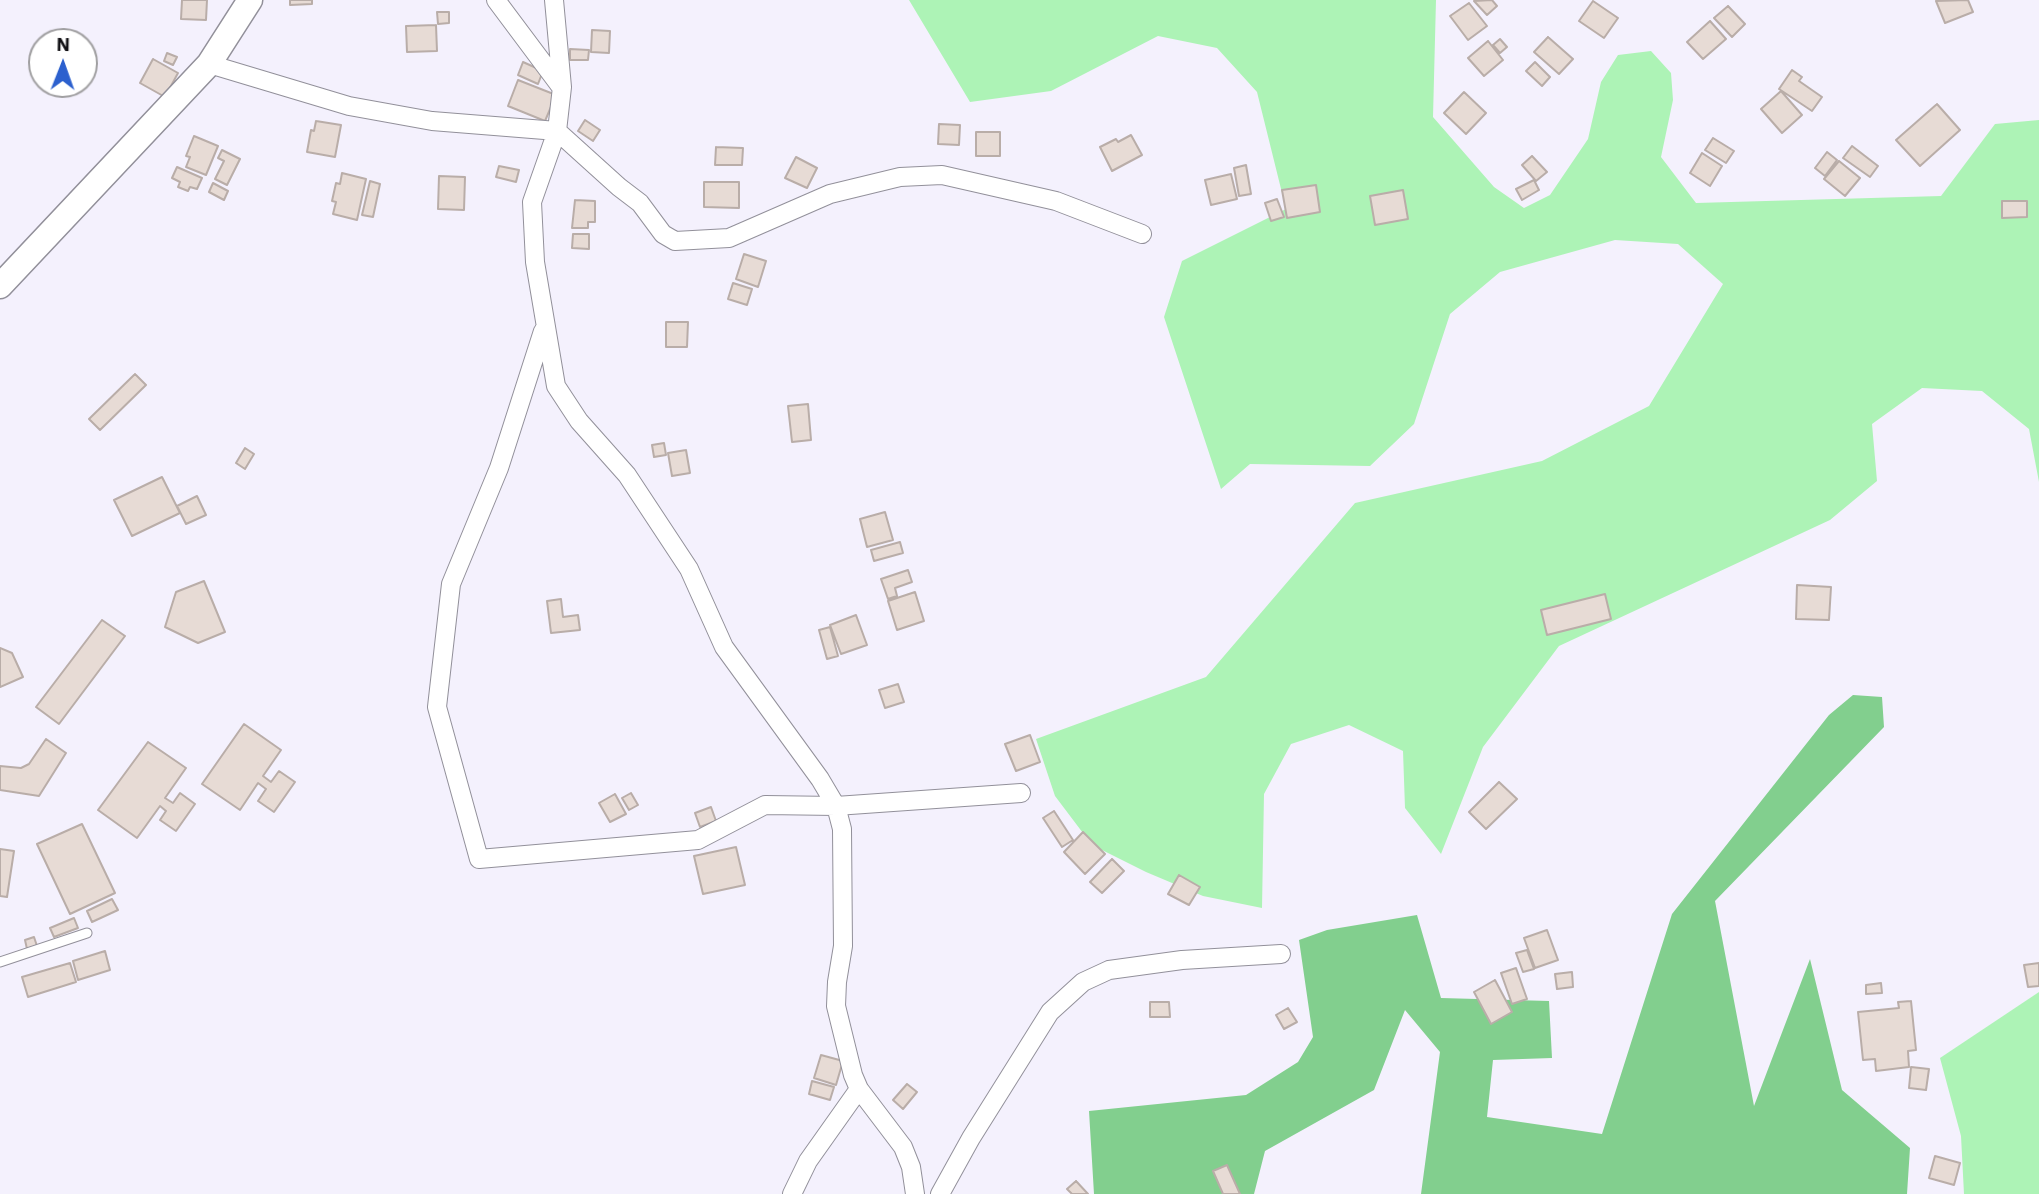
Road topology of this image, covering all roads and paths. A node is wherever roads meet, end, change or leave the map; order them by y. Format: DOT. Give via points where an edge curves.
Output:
graph roads {
  1 [pos="250,0"];
  2 [pos="496,0"];
  3 [pos="554,0"];
  4 [pos="209,64"];
  5 [pos="562,87"];
  6 [pos="557,131"];
  7 [pos="1142,233"];
  8 [pos="0,286"];
  9 [pos="546,325"];
  10 [pos="1021,793"];
  11 [pos="836,806"];
  12 [pos="87,933"];
  13 [pos="1280,954"];
  14 [pos="0,962"];
  15 [pos="859,1089"];
  16 [pos="792,1194"];
  17 [pos="915,1194"];
  18 [pos="940,1194"];
  1 -- 4 [label="street"];
  2 -- 5 [label="street"];
  3 -- 5 [label="street"];
  4 -- 6 [label="street" via="349,106 432,121"];
  4 -- 8 [label="street"];
  5 -- 6 [label="street"];
  6 -- 7 [label="street" via="640,203 663,234 675,241 729,238 830,194 901,177 942,175 1056,201"];
  6 -- 9 [label="street" via="531,202"];
  9 -- 11 [label="street" via="556,386 579,421 627,475 689,569 724,647"];
  9 -- 11 [label="street" via="499,468 451,584 437,707 479,859 698,840 765,805"];
  10 -- 11 [label="street"];
  11 -- 15 [label="street" via="842,829 843,933 836,1006"];
  12 -- 14 [label="lane"];
  13 -- 18 [label="street" via="1109,970 1083,982 1049,1012"];
  15 -- 16 [label="street" via="808,1161"];
  15 -- 17 [label="street" via="902,1147"];
}
